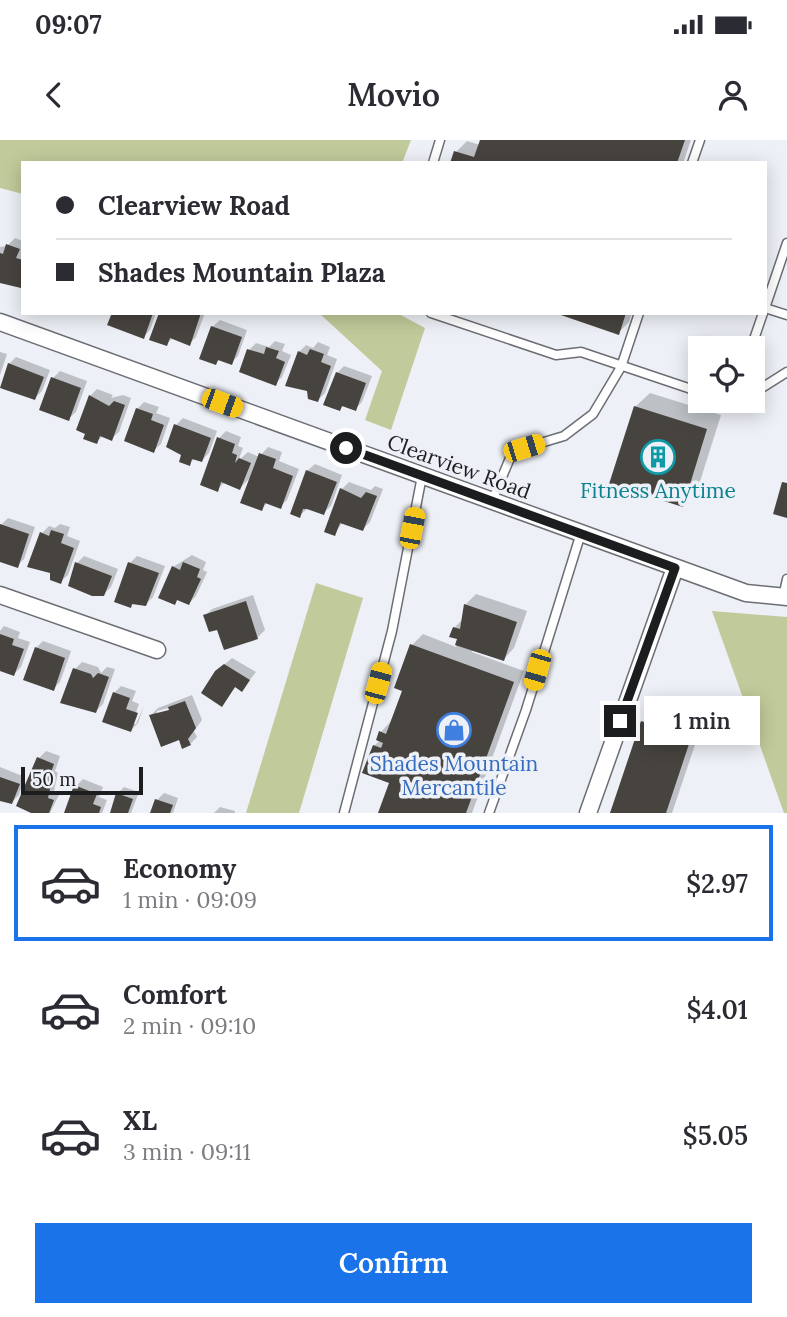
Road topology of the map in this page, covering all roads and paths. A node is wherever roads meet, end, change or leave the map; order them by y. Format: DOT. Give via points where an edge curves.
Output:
graph roads {
  1 [pos="440,140"];
  2 [pos="700,140"];
  3 [pos="434,161"];
  4 [pos="693,161"];
  5 [pos="787,243"];
  6 [pos="767,302"];
  7 [pos="767,309"];
  8 [pos="437,315"];
  9 [pos="638,315"];
  10 [pos="762,315"];
  11 [pos="787,315"];
  12 [pos="0,322"];
  13 [pos="755,336"];
  14 [pos="621,367"];
  15 [pos="787,372"];
  16 [pos="765,386"];
  17 [pos="688,388"];
  18 [pos="422,476"];
  19 [pos="492,501"];
  20 [pos="581,533"];
  21 [pos="675,568"];
  22 [pos="787,579"];
  23 [pos="0,595"];
  24 [pos="785,597"];
  25 [pos="157,650"];
  26 [pos="344,813"];
  27 [pos="489,813"];
  28 [pos="588,813"];
  1 -- 3 [label="lane"];
  2 -- 4 [label="lane"];
  5 -- 6 [label="lane"];
  7 -- 11 [label="lane"];
  8 -- 14 [label="lane" via="556,355 581,352"];
  9 -- 14 [label="lane"];
  10 -- 13 [label="lane"];
  12 -- 18 [label="street, Clearview Road"];
  14 -- 17 [label="lane"];
  14 -- 19 [label="lane" via="593,414 564,436 524,448 510,458"];
  15 -- 16 [label="lane"];
  18 -- 19 [label="street, Clearview Road"];
  18 -- 26 [label="lane" via="392,631"];
  19 -- 20 [label="street, Clearview Road"];
  20 -- 21 [label="street, Clearview Road"];
  20 -- 27 [label="lane"];
  21 -- 24 [label="street, Clearview Road" via="746,593"];
  21 -- 28 [label="street"];
  22 -- 24 [label="lane"];
  23 -- 25 [label="street"];
}
